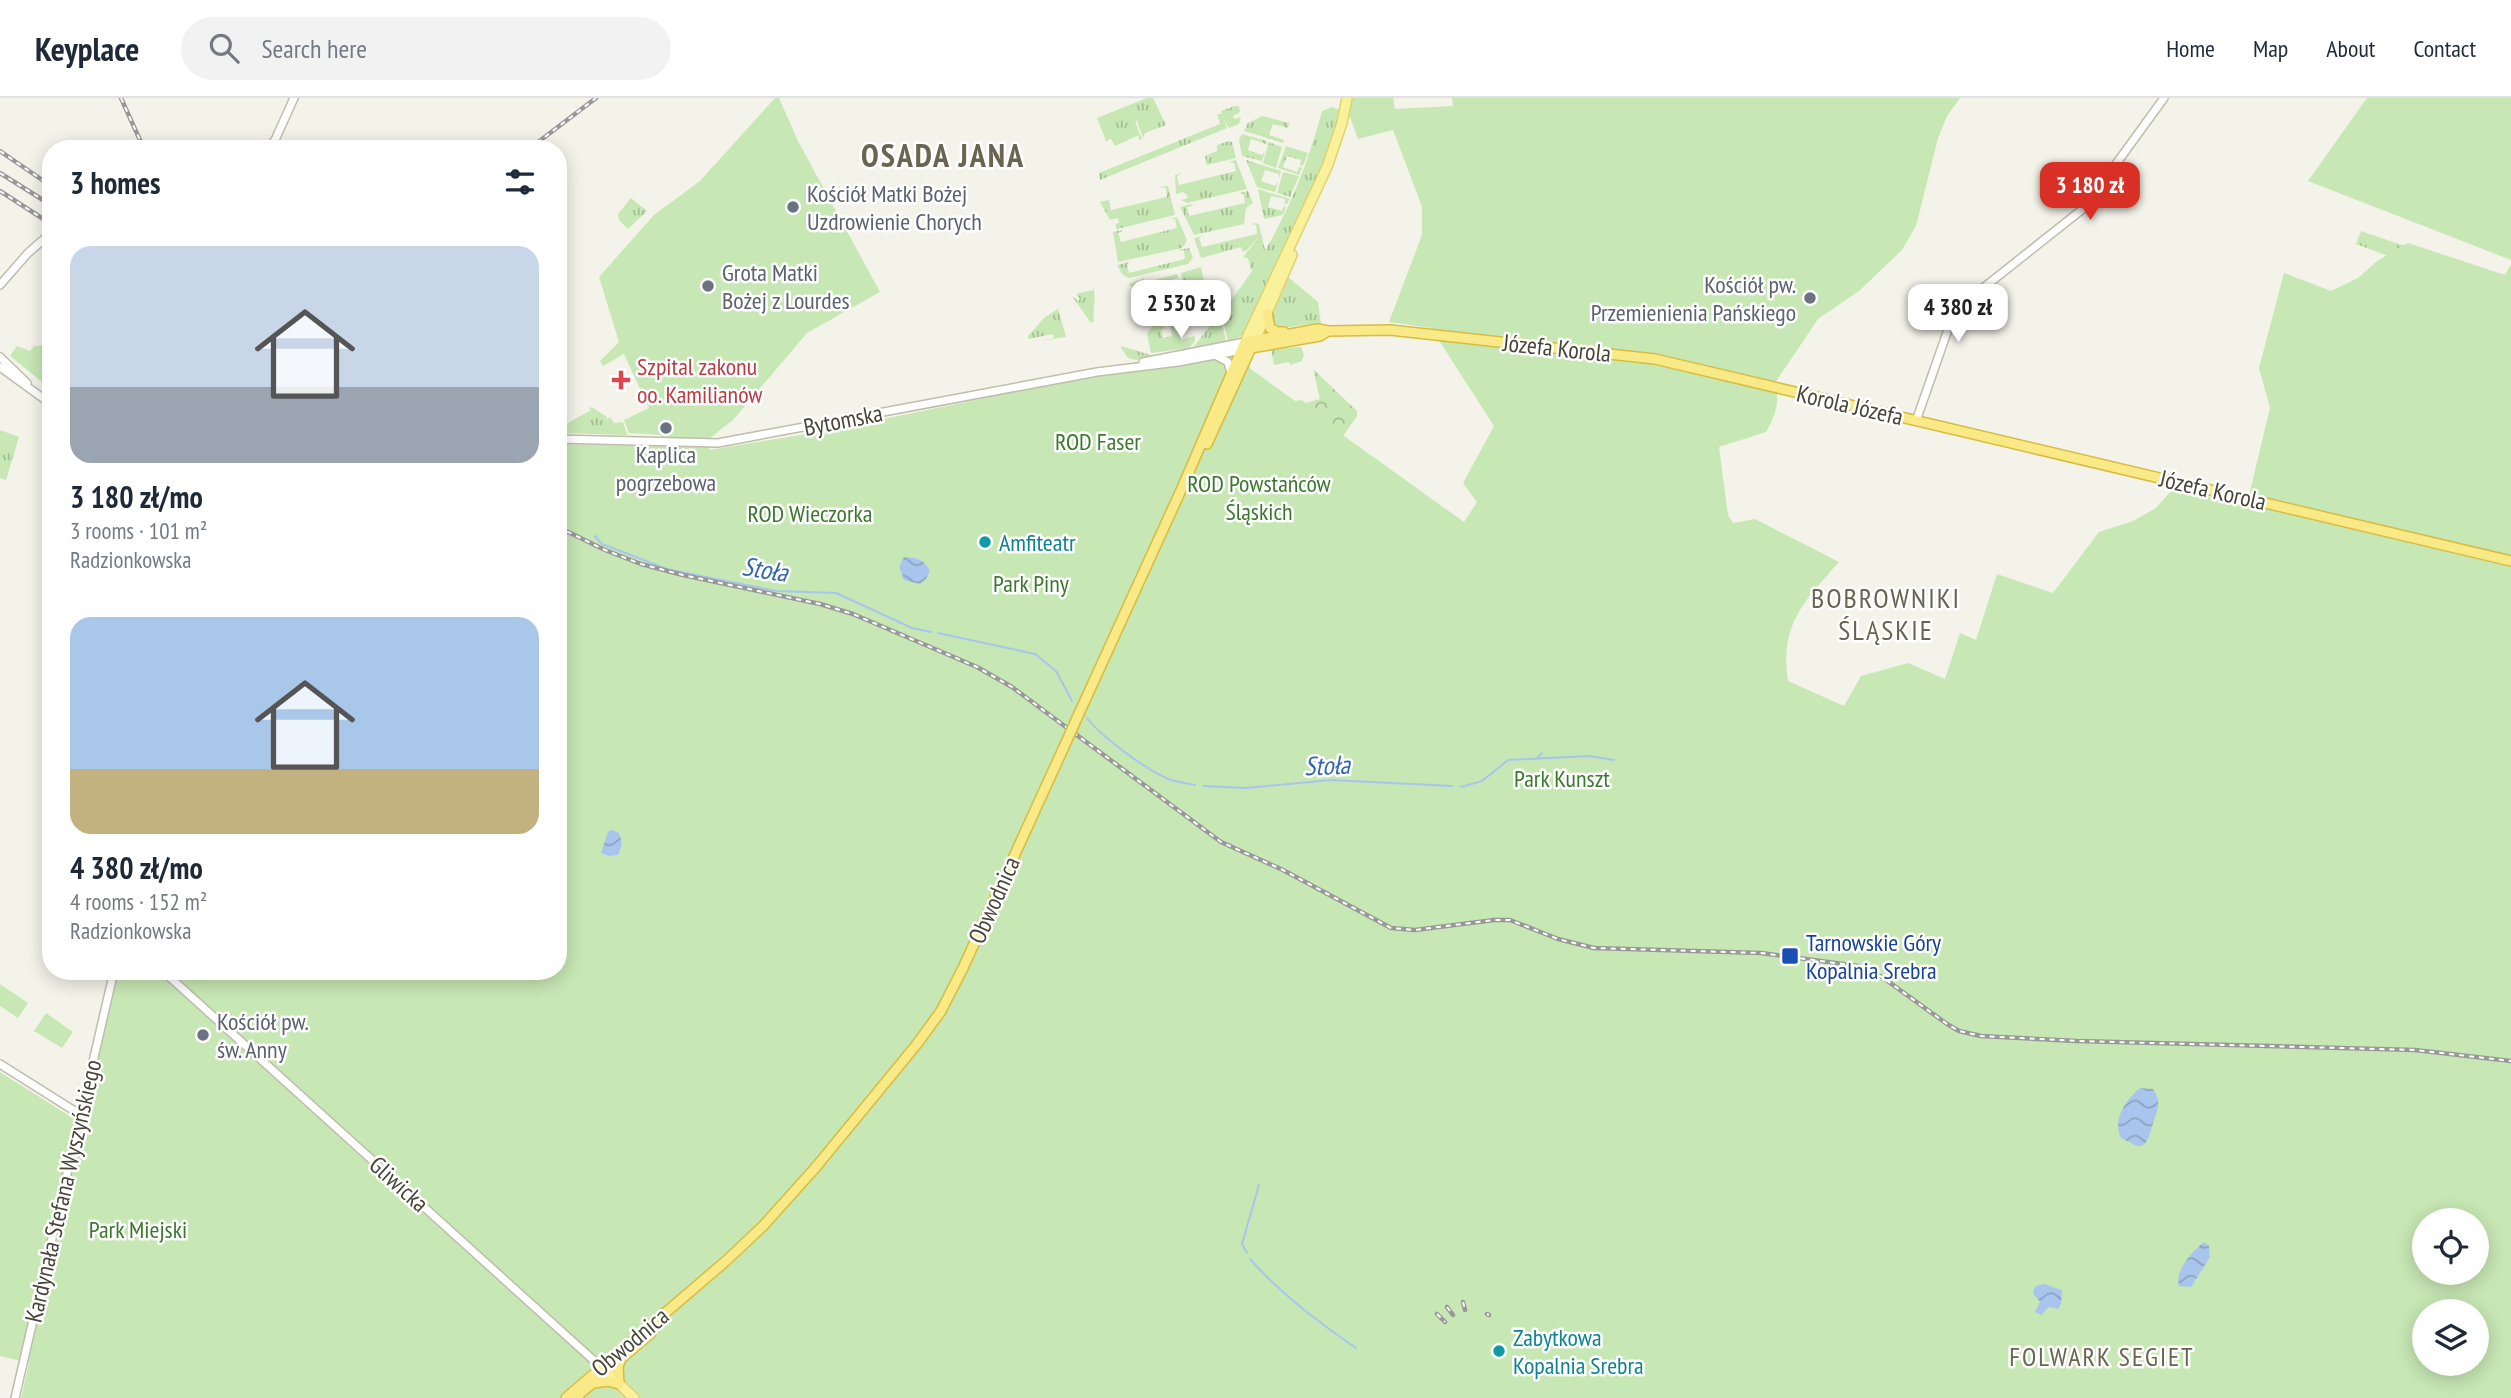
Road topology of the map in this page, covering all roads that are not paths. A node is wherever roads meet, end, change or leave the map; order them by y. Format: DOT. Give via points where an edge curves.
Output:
graph roads {
  1 [pos="294,98"];
  2 [pos="1347,98"];
  3 [pos="2164,98"];
  4 [pos="275,140"];
  5 [pos="1307,214"];
  6 [pos="42,241"];
  7 [pos="0,285"];
  8 [pos="1267,313"];
  9 [pos="1328,331"];
  10 [pos="1289,333"];
  11 [pos="1248,345"];
  12 [pos="1215,355"];
  13 [pos="0,357"];
  14 [pos="0,367"];
  15 [pos="1126,368"];
  16 [pos="1231,374"];
  17 [pos="30,386"];
  18 [pos="1784,389"];
  19 [pos="42,396"];
  20 [pos="1916,421"];
  21 [pos="567,439"];
  22 [pos="1182,488"];
  23 [pos="2511,561"];
  24 [pos="113,980"];
  25 [pos="173,980"];
  26 [pos="0,1064"];
  27 [pos="81,1115"];
  28 [pos="727,1260"];
  29 [pos="620,1360"];
  30 [pos="604,1369"];
  31 [pos="592,1384"];
  32 [pos="619,1384"];
  33 [pos="15,1398"];
  34 [pos="566,1398"];
  35 [pos="575,1398"];
  36 [pos="634,1398"];
  1 -- 4 [label="street"];
  2 -- 5 [label="main road, Obwodnica" via="1335,146"];
  3 -- 20 [label="street" via="2084,208 1958,311"];
  5 -- 8 [label="main road, Obwodnica"];
  5 -- 11 [label="main road, Obwodnica"];
  6 -- 7 [label="street"];
  8 -- 10 [label="highway" via="1270,328"];
  8 -- 11 [label="main road, Obwodnica"];
  9 -- 10 [label="highway, Józefa Korola"];
  9 -- 11 [label="highway, Józefa Korola" via="1320,336"];
  9 -- 18 [label="highway, Józefa Korola" via="1390,330 1636,357"];
  10 -- 11 [label="highway, Józefa Korola"];
  11 -- 12 [label="street, Bytomska"];
  11 -- 15 [label="street, Bytomska"];
  11 -- 16 [label="highway, Obwodnica"];
  11 -- 22 [label="highway, Obwodnica" via="1213,432"];
  12 -- 15 [label="street, Bytomska"];
  12 -- 16 [label="street" via="1228,362"];
  13 -- 17 [label="street"];
  14 -- 17 [label="street"];
  15 -- 21 [label="street, Bytomska" via="718,443"];
  16 -- 22 [label="highway, Obwodnica"];
  17 -- 19 [label="street"];
  18 -- 20 [label="highway, Korola Józefa"];
  20 -- 23 [label="highway, Józefa Korola"];
  22 -- 28 [label="highway, Obwodnica, bridge" via="941,1011 791,1196"];
  24 -- 27 [label="street, Kardynała Stefana Wyszyńskiego"];
  25 -- 30 [label="street, Gliwicka"];
  26 -- 27 [label="street"];
  27 -- 33 [label="street, Kardynała Stefana Wyszyńskiego"];
  28 -- 29 [label="highway, Obwodnica"];
  28 -- 30 [label="highway, Obwodnica"];
  29 -- 30 [label="highway, Obwodnica"];
  29 -- 32 [label="highway"];
  30 -- 31 [label="highway, Obwodnica"];
  30 -- 32 [label="main road, Gliwicka"];
  30 -- 34 [label="highway, Obwodnica"];
  31 -- 32 [label="highway"];
  31 -- 35 [label="highway, Obwodnica"];
  32 -- 36 [label="main road, Gliwicka"];
}
